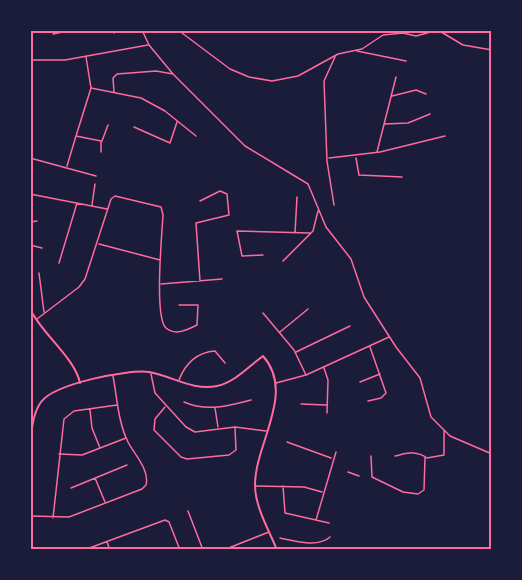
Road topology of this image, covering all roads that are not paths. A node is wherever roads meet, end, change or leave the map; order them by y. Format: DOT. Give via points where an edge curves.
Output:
graph roads {
  1 [pos="72,30"];
  2 [pos="142,30"];
  3 [pos="178,30"];
  4 [pos="423,32"];
  5 [pos="53,34"];
  6 [pos="148,45"];
  7 [pos="492,50"];
  8 [pos="356,51"];
  9 [pos="335,56"];
  10 [pos="86,57"];
  11 [pos="30,60"];
  12 [pos="406,61"];
  13 [pos="173,74"];
  14 [pos="396,77"];
  15 [pos="91,88"];
  16 [pos="114,92"];
  17 [pos="426,94"];
  18 [pos="390,97"];
  19 [pos="430,114"];
  20 [pos="178,121"];
  21 [pos="384,124"];
  22 [pos="108,125"];
  23 [pos="134,127"];
  24 [pos="76,136"];
  25 [pos="196,136"];
  26 [pos="445,136"];
  27 [pos="102,142"];
  28 [pos="101,152"];
  29 [pos="376,153"];
  30 [pos="356,157"];
  31 [pos="30,158"];
  32 [pos="328,158"];
  33 [pos="67,166"];
  34 [pos="96,176"];
  35 [pos="402,177"];
  36 [pos="95,184"];
  37 [pos="30,194"];
  38 [pos="297,197"];
  39 [pos="200,201"];
  40 [pos="77,202"];
  41 [pos="334,205"];
  42 [pos="92,206"];
  43 [pos="108,210"];
  44 [pos="318,210"];
  45 [pos="37,220"];
  46 [pos="30,222"];
  47 [pos="295,233"];
  48 [pos="310,233"];
  49 [pos="98,244"];
  50 [pos="30,245"];
  51 [pos="42,248"];
  52 [pos="263,255"];
  53 [pos="160,260"];
  54 [pos="283,261"];
  55 [pos="59,263"];
  56 [pos="39,273"];
  57 [pos="222,279"];
  58 [pos="200,281"];
  59 [pos="160,284"];
  60 [pos="179,305"];
  61 [pos="30,309"];
  62 [pos="308,309"];
  63 [pos="44,313"];
  64 [pos="263,313"];
  65 [pos="35,320"];
  66 [pos="350,326"];
  67 [pos="279,332"];
  68 [pos="390,337"];
  69 [pos="370,346"];
  70 [pos="296,352"];
  71 [pos="225,363"];
  72 [pos="324,367"];
  73 [pos="151,373"];
  74 [pos="380,374"];
  75 [pos="306,375"];
  76 [pos="113,376"];
  77 [pos="178,381"];
  78 [pos="360,382"];
  79 [pos="80,383"];
  80 [pos="276,383"];
  81 [pos="251,400"];
  82 [pos="368,401"];
  83 [pos="184,402"];
  84 [pos="118,404"];
  85 [pos="301,404"];
  86 [pos="327,405"];
  87 [pos="166,407"];
  88 [pos="215,407"];
  89 [pos="90,409"];
  90 [pos="327,413"];
  91 [pos="235,427"];
  92 [pos="219,429"];
  93 [pos="444,430"];
  94 [pos="267,432"];
  95 [pos="126,438"];
  96 [pos="287,442"];
  97 [pos="100,448"];
  98 [pos="336,452"];
  99 [pos="58,454"];
  100 [pos="492,454"];
  101 [pos="371,456"];
  102 [pos="395,456"];
  103 [pos="333,458"];
  104 [pos="425,458"];
  105 [pos="30,461"];
  106 [pos="127,465"];
  107 [pos="348,472"];
  108 [pos="359,476"];
  109 [pos="94,477"];
  110 [pos="255,486"];
  111 [pos="282,486"];
  112 [pos="71,488"];
  113 [pos="323,492"];
  114 [pos="105,502"];
  115 [pos="188,511"];
  116 [pos="30,516"];
  117 [pos="53,518"];
  118 [pos="316,520"];
  119 [pos="330,523"];
  120 [pos="269,532"];
  121 [pos="330,537"];
  122 [pos="280,538"];
  123 [pos="107,541"];
  124 [pos="226,549"];
  125 [pos="84,550"];
  126 [pos="110,550"];
  127 [pos="154,550"];
  128 [pos="159,550"];
  129 [pos="180,550"];
  130 [pos="203,550"];
  131 [pos="277,550"];
  1 -- 5 [label="street"];
  2 -- 6 [label="street"];
  3 -- 9 [label="street" via="230,69 260,79 298,76"];
  4 -- 7 [label="street" via="438,30 463,45"];
  4 -- 8 [label="street" via="416,36 391,33"];
  6 -- 10 [label="street"];
  6 -- 13 [label="street"];
  8 -- 9 [label="street"];
  8 -- 12 [label="street"];
  9 -- 32 [label="street" via="324,81"];
  10 -- 11 [label="street"];
  10 -- 15 [label="street"];
  13 -- 16 [label="street" via="117,74 113,78"];
  13 -- 44 [label="street" via="245,146 305,180"];
  14 -- 18 [label="street"];
  15 -- 16 [label="street"];
  15 -- 24 [label="street"];
  16 -- 20 [label="street" via="141,98"];
  17 -- 18 [label="street" via="416,90"];
  18 -- 21 [label="street"];
  19 -- 21 [label="street" via="408,123"];
  20 -- 23 [label="street" via="170,143"];
  20 -- 25 [label="street"];
  21 -- 29 [label="street"];
  22 -- 27 [label="street"];
  24 -- 27 [label="street"];
  24 -- 33 [label="street"];
  26 -- 29 [label="street"];
  27 -- 28 [label="street"];
  29 -- 30 [label="street"];
  30 -- 32 [label="street"];
  30 -- 35 [label="street" via="359,175"];
  31 -- 33 [label="street"];
  32 -- 41 [label="street"];
  33 -- 34 [label="street"];
  36 -- 42 [label="street"];
  37 -- 40 [label="street"];
  38 -- 47 [label="street"];
  39 -- 58 [label="street" via="220,191 227,194 229,216 196,222"];
  40 -- 42 [label="street"];
  40 -- 55 [label="street"];
  42 -- 43 [label="street"];
  43 -- 49 [label="street"];
  43 -- 53 [label="street" via="113,197 158,204 163,215"];
  44 -- 48 [label="street"];
  44 -- 68 [label="street" via="328,231 351,259 364,297"];
  45 -- 46 [label="street"];
  47 -- 48 [label="street"];
  47 -- 52 [label="street" via="237,231 242,256"];
  48 -- 54 [label="street"];
  49 -- 53 [label="street"];
  49 -- 63 [label="street" via="90,270 79,287"];
  50 -- 51 [label="street"];
  53 -- 59 [label="street"];
  56 -- 63 [label="street"];
  57 -- 58 [label="street"];
  58 -- 59 [label="street"];
  59 -- 60 [label="street" via="161,320 174,332 197,325 198,304"];
  61 -- 65 [label="street"];
  62 -- 67 [label="street"];
  63 -- 65 [label="street"];
  64 -- 67 [label="street"];
  65 -- 79 [label="street" via="74,367"];
  66 -- 70 [label="street"];
  67 -- 70 [label="street"];
  68 -- 69 [label="street"];
  68 -- 93 [label="street" via="420,378 430,417"];
  69 -- 72 [label="street"];
  69 -- 74 [label="street"];
  70 -- 75 [label="street"];
  71 -- 77 [label="street" via="215,351 210,351 186,363"];
  72 -- 75 [label="street"];
  72 -- 86 [label="street"];
  73 -- 76 [label="street"];
  73 -- 77 [label="street"];
  73 -- 87 [label="street" via="155,393"];
  74 -- 78 [label="street"];
  74 -- 82 [label="street" via="386,390 384,396"];
  75 -- 80 [label="street"];
  76 -- 79 [label="street"];
  76 -- 84 [label="street"];
  77 -- 80 [label="street" via="217,386 240,375 263,356"];
  79 -- 105 [label="street" via="54,391 41,402 34,422"];
  80 -- 94 [label="street" via="276,401"];
  81 -- 88 [label="street"];
  83 -- 88 [label="street" via="200,408"];
  84 -- 89 [label="street"];
  84 -- 95 [label="street"];
  85 -- 86 [label="street"];
  86 -- 90 [label="street"];
  87 -- 91 [label="street" via="155,418 154,429 181,457 234,453"];
  87 -- 92 [label="street" via="195,432"];
  88 -- 92 [label="street"];
  89 -- 97 [label="street"];
  89 -- 99 [label="street" via="74,411 64,419"];
  91 -- 92 [label="street"];
  91 -- 94 [label="street"];
  93 -- 100 [label="street"];
  93 -- 104 [label="street" via="444,455"];
  94 -- 110 [label="street"];
  95 -- 97 [label="street"];
  95 -- 114 [label="street" via="147,482 142,489"];
  96 -- 103 [label="street"];
  97 -- 99 [label="street" via="82,454"];
  98 -- 103 [label="street"];
  99 -- 117 [label="street"];
  101 -- 104 [label="street" via="372,477 403,492 418,494 424,490"];
  102 -- 104 [label="street" via="421,452"];
  103 -- 113 [label="street"];
  106 -- 109 [label="street"];
  107 -- 108 [label="street"];
  109 -- 112 [label="street"];
  109 -- 114 [label="street"];
  110 -- 111 [label="street"];
  110 -- 120 [label="street"];
  111 -- 113 [label="street"];
  111 -- 118 [label="street" via="285,513"];
  113 -- 118 [label="street"];
  114 -- 117 [label="street" via="69,517"];
  115 -- 130 [label="street"];
  116 -- 117 [label="street"];
  118 -- 119 [label="street"];
  120 -- 124 [label="street"];
  120 -- 131 [label="street"];
  121 -- 122 [label="street" via="305,543"];
  123 -- 125 [label="street"];
  123 -- 126 [label="street"];
  123 -- 129 [label="street" via="165,520 170,522"];
  127 -- 128 [label="street"];
}
